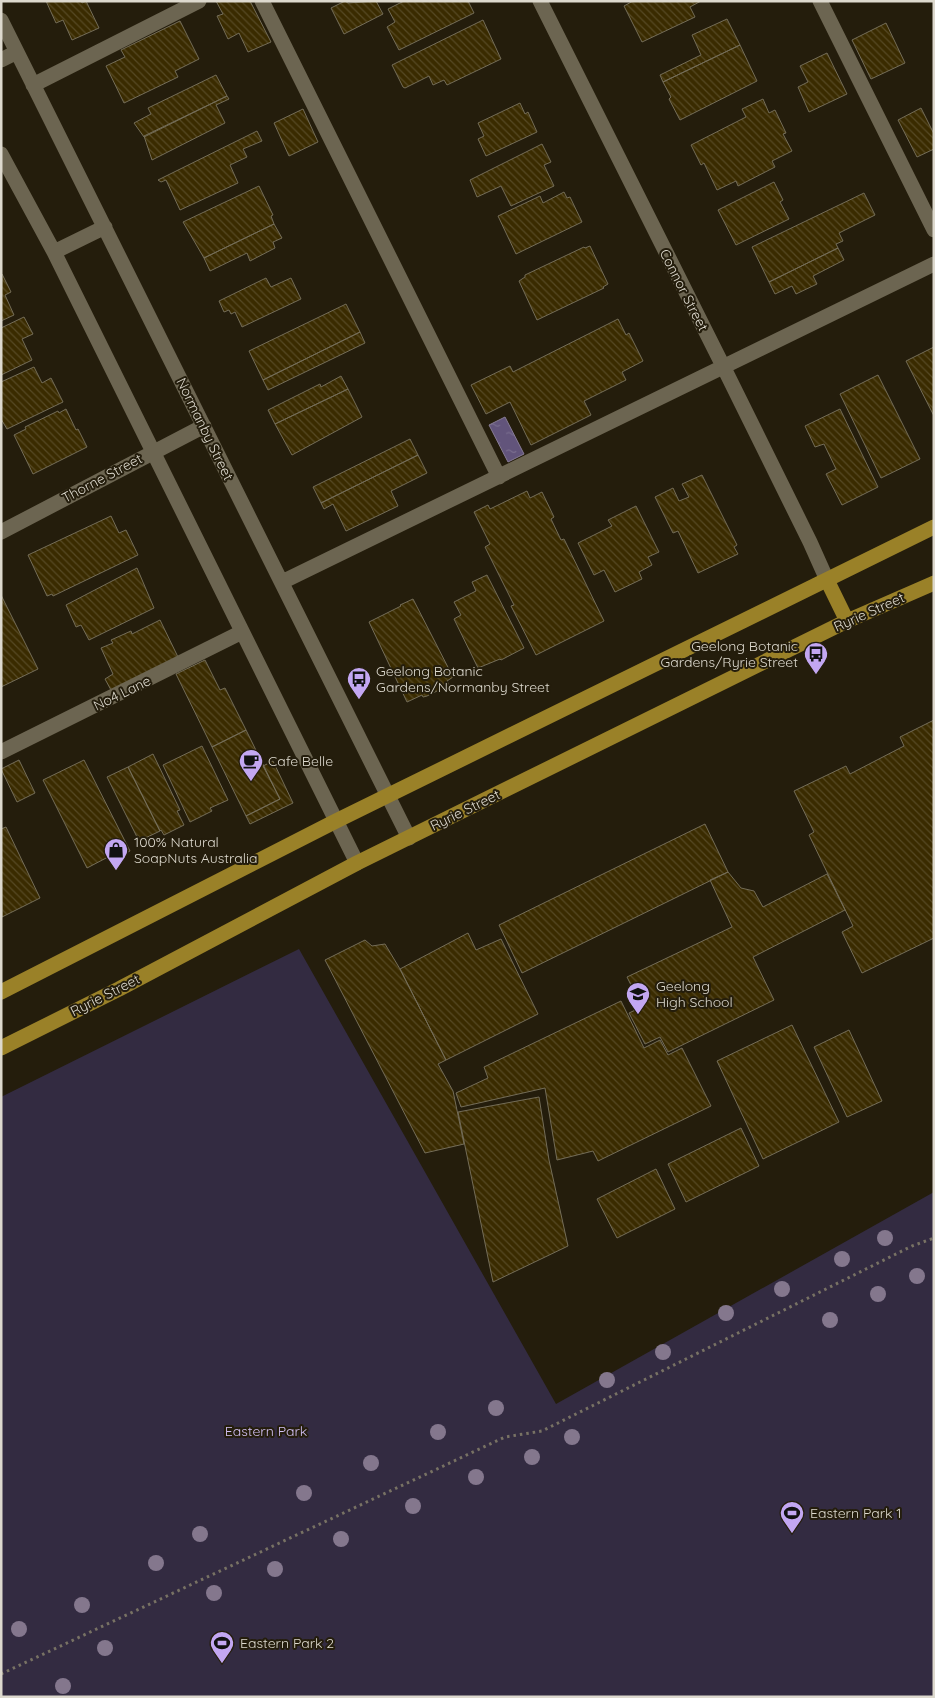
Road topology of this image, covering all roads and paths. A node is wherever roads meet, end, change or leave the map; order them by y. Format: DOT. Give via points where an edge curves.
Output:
graph roads {
  1 [pos="199,1"];
  2 [pos="262,1"];
  3 [pos="540,1"];
  4 [pos="820,1"];
  5 [pos="1,20"];
  6 [pos="17,52"];
  7 [pos="1,60"];
  8 [pos="33,85"];
  9 [pos="1,154"];
  10 [pos="105,228"];
  11 [pos="934,230"];
  12 [pos="54,252"];
  13 [pos="934,264"];
  14 [pos="724,368"];
  15 [pos="204,426"];
  16 [pos="153,451"];
  17 [pos="499,477"];
  18 [pos="934,527"];
  19 [pos="1,532"];
  20 [pos="827,580"];
  21 [pos="282,582"];
  22 [pos="934,583"];
  23 [pos="847,621"];
  24 [pos="242,632"];
  25 [pos="1,752"];
  26 [pos="387,796"];
  27 [pos="336,821"];
  28 [pos="409,838"];
  29 [pos="357,863"];
  30 [pos="1,992"];
  31 [pos="1,1048"];
  32 [pos="934,1238"];
  33 [pos="1,1674"];
  1 -- 8 [label="street"];
  2 -- 17 [label="street"];
  3 -- 14 [label="street, Connor Street"];
  4 -- 11 [label="street"];
  5 -- 6 [label="street, Normanby Street"];
  6 -- 7 [label="street"];
  6 -- 8 [label="street, Normanby Street"];
  8 -- 10 [label="street, Normanby Street"];
  9 -- 12 [label="street"];
  10 -- 12 [label="street"];
  10 -- 15 [label="street, Normanby Street"];
  12 -- 16 [label="street"];
  13 -- 14 [label="street"];
  14 -- 17 [label="street"];
  14 -- 20 [label="street, Connor Street"];
  15 -- 16 [label="street, Thorne Street"];
  15 -- 21 [label="street, Normanby Street"];
  16 -- 19 [label="street, Thorne Street"];
  16 -- 24 [label="street"];
  17 -- 21 [label="street"];
  18 -- 20 [label="main road"];
  20 -- 23 [label="main road"];
  20 -- 26 [label="main road"];
  21 -- 26 [label="street, Normanby Street"];
  22 -- 23 [label="main road, Ryrie Street"];
  23 -- 28 [label="main road, Ryrie Street"];
  24 -- 25 [label="street, No4 Lane"];
  24 -- 27 [label="street"];
  26 -- 27 [label="main road"];
  26 -- 28 [label="street, Normanby Street"];
  27 -- 29 [label="street"];
  27 -- 30 [label="main road"];
  28 -- 29 [label="main road, Ryrie Street"];
  29 -- 31 [label="main road, Ryrie Street"];
  32 -- 33 [label="path" via="912,1246 542,1431 505,1437"];
}
